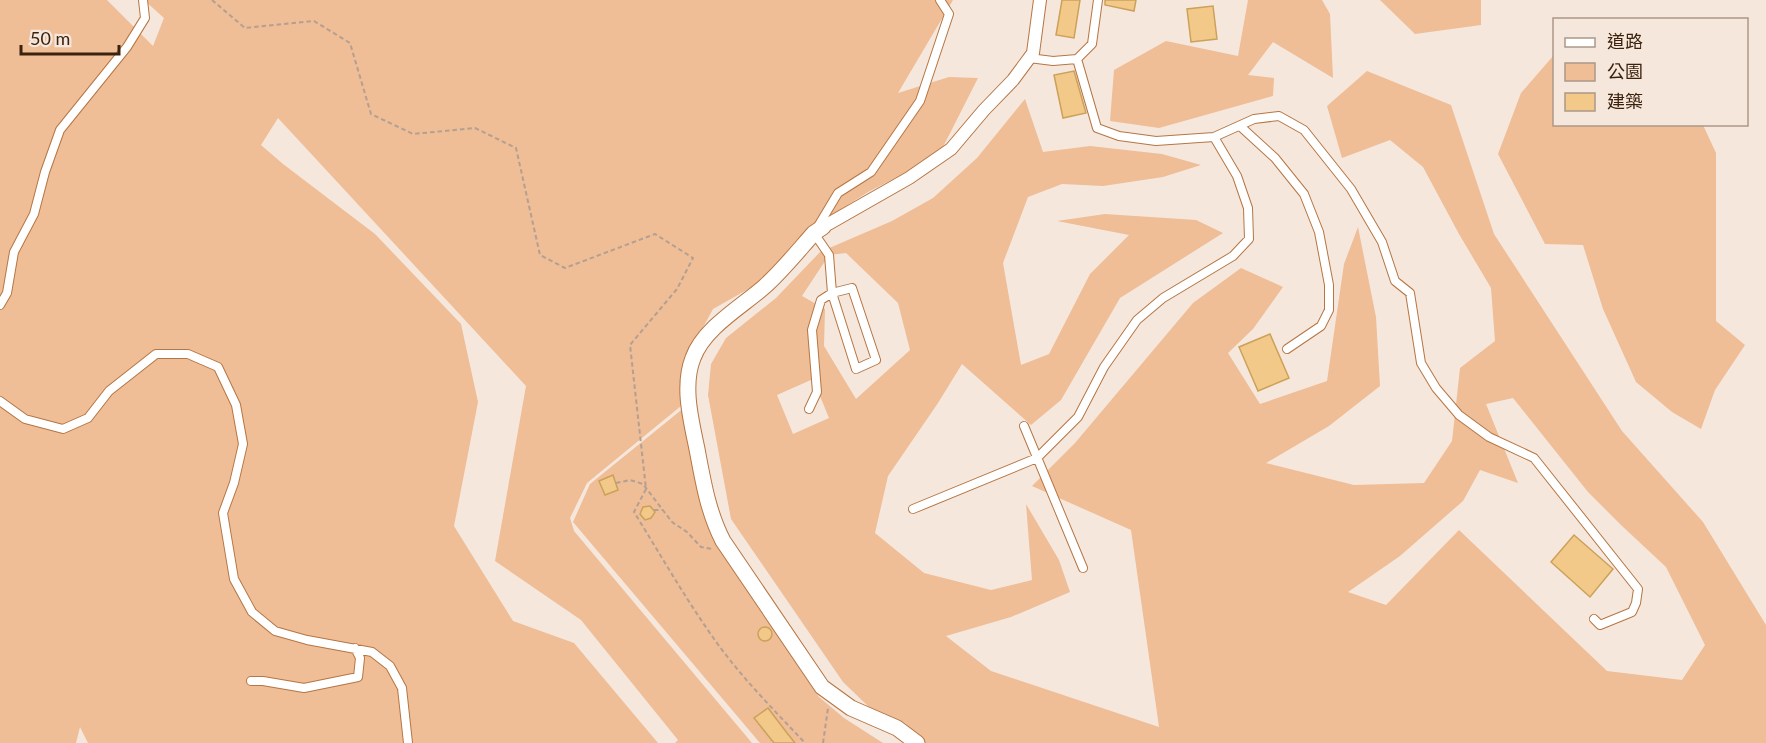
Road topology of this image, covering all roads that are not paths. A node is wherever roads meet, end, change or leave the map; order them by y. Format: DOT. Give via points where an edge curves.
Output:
graph roads {
  1 [pos="143,0"];
  2 [pos="940,0"];
  3 [pos="1040,0"];
  4 [pos="1098,0"];
  5 [pos="1029,58"];
  6 [pos="1077,59"];
  7 [pos="1240,126"];
  8 [pos="1214,137"];
  9 [pos="819,230"];
  10 [pos="832,292"];
  11 [pos="0,305"];
  12 [pos="1287,349"];
  13 [pos="0,401"];
  14 [pos="809,409"];
  15 [pos="1024,426"];
  16 [pos="1037,458"];
  17 [pos="913,509"];
  18 [pos="1083,568"];
  19 [pos="1594,619"];
  20 [pos="355,648"];
  21 [pos="251,681"];
  22 [pos="408,743"];
  23 [pos="917,743"];
  1 -- 11 [label="lane" via="145,18 127,47 60,130 34,214 14,252"];
  2 -- 9 [label="lane" via="949,14 920,101 871,172 838,193"];
  3 -- 5 [label="street" via="1034,53"];
  4 -- 6 [label="lane" via="1092,44"];
  5 -- 6 [label="lane"];
  5 -- 9 [label="street" via="951,149"];
  6 -- 8 [label="lane" via="1097,128 1119,136 1156,141"];
  7 -- 8 [label="lane"];
  7 -- 12 [label="lane" via="1275,158 1304,194 1319,232 1329,285 1329,310 1321,326"];
  7 -- 19 [label="lane" via="1254,119 1279,116 1304,130 1351,189 1382,242 1395,281 1410,293 1421,363 1436,388 1459,415 1489,437 1534,458 1638,589 1632,612 1600,624"];
  8 -- 16 [label="lane" via="1237,176 1248,208 1249,239 1233,256 1163,298 1137,320 1104,367 1077,417"];
  9 -- 10 [label="lane" via="829,255"];
  9 -- 23 [label="street" via="765,286 708,335 693,357 687,387 691,422 713,522 822,687 850,708 897,728"];
  10 -- 10 [label="lane" via="852,288 876,360 856,369"];
  10 -- 14 [label="lane" via="821,300 812,330 817,392"];
  13 -- 20 [label="lane" via="25,419 63,429 88,418 109,391 156,354 188,354 218,367 236,405 243,444 223,513 234,579 252,612 275,631"];
  15 -- 16 [label="lane"];
  16 -- 17 [label="lane"];
  16 -- 18 [label="lane"];
  20 -- 21 [label="lane" via="360,658 358,677 304,688"];
  20 -- 22 [label="lane" via="372,652 390,666 402,688"];
}
